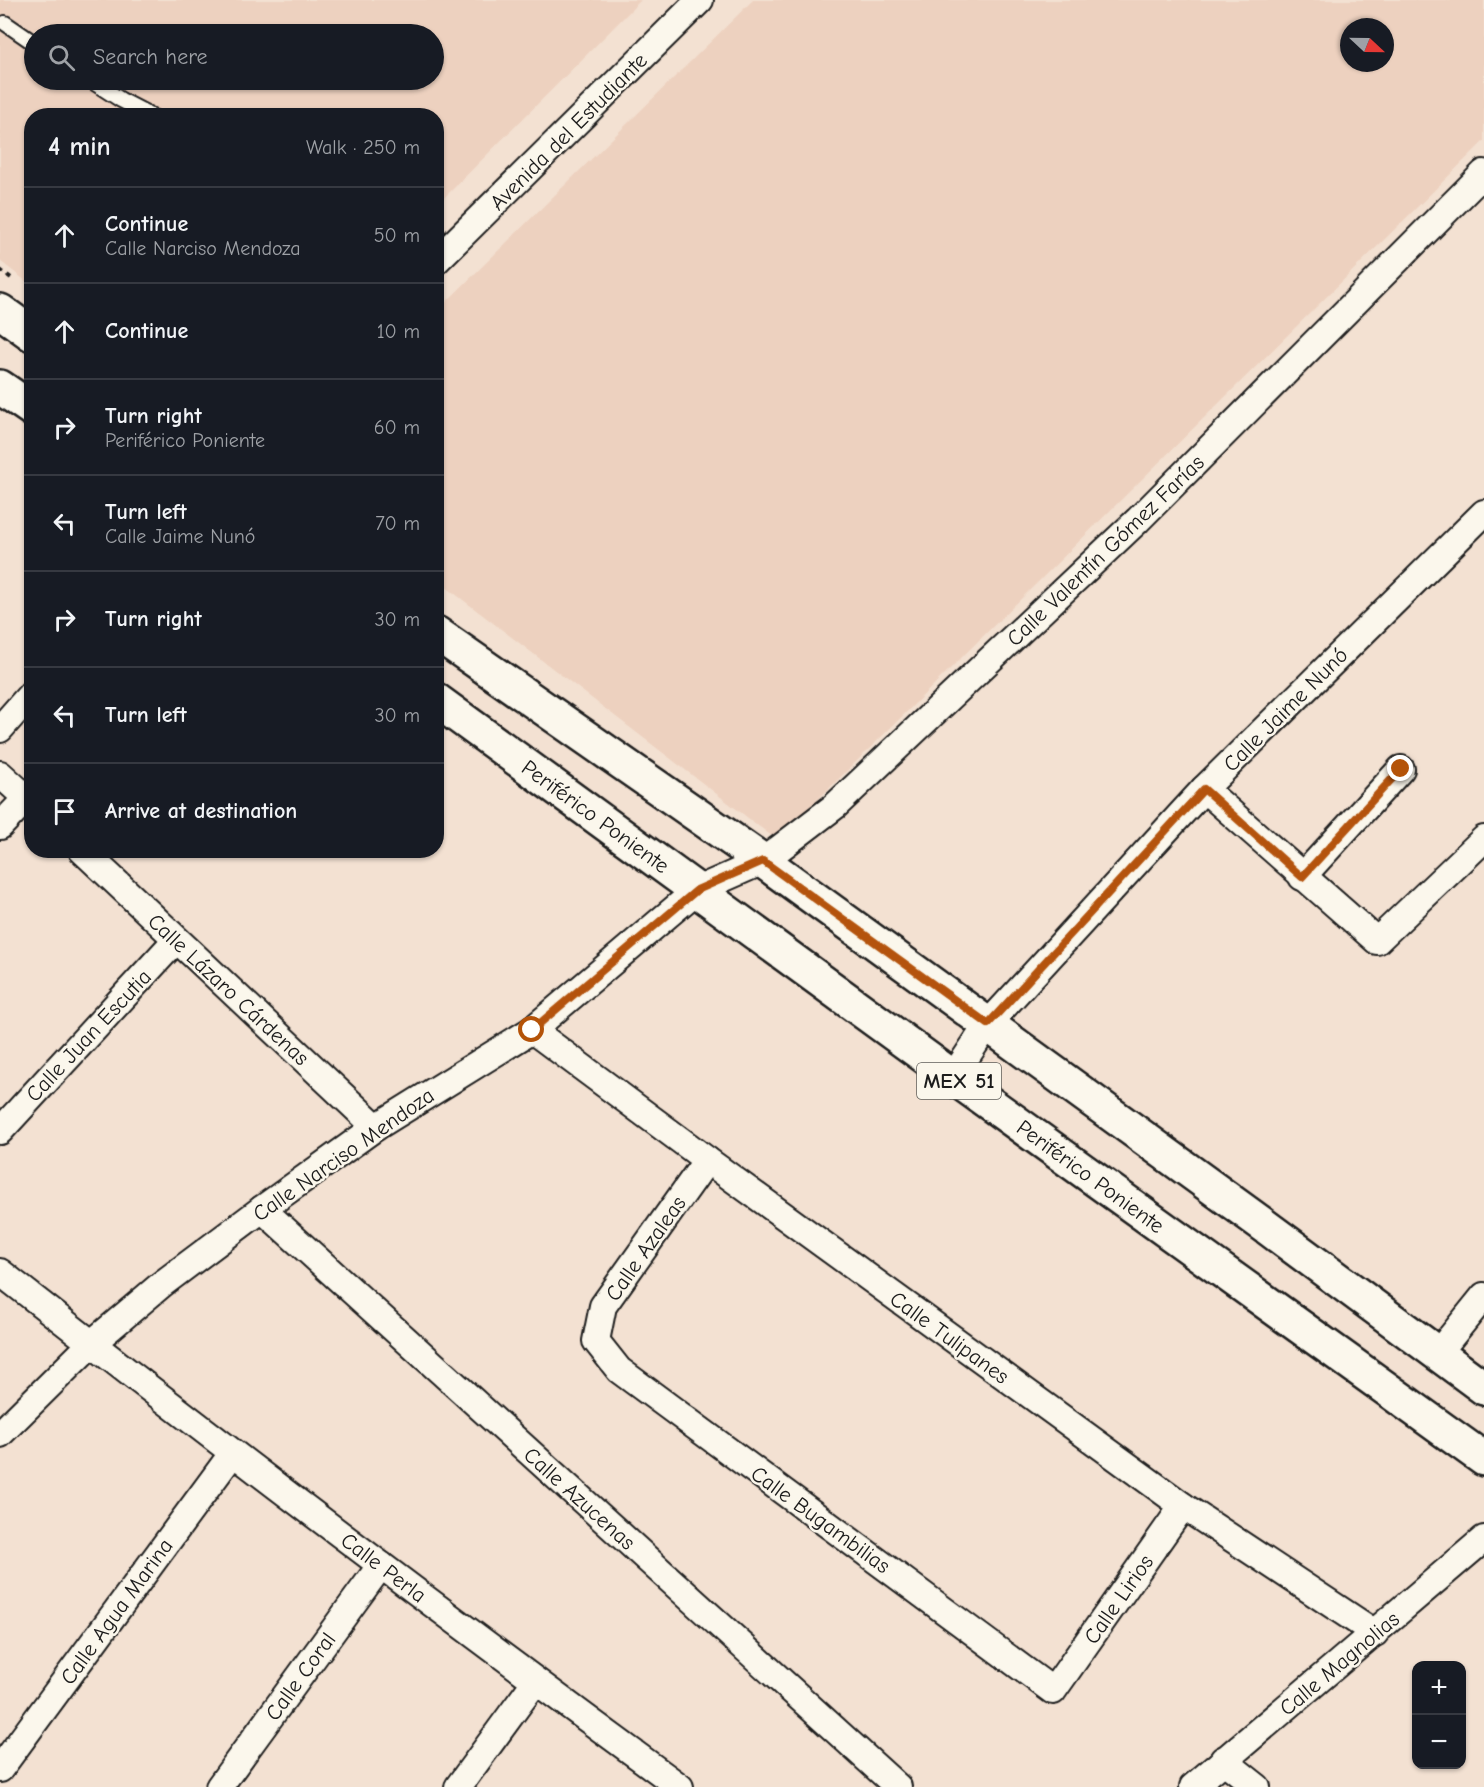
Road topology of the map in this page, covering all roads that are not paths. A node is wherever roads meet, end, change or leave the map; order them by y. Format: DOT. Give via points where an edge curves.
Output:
graph roads {
  1 [pos="700,0"];
  2 [pos="5,23"];
  3 [pos="24,36"];
  4 [pos="106,90"];
  5 [pos="136,108"];
  6 [pos="1484,173"];
  7 [pos="444,253"];
  8 [pos="0,311"];
  9 [pos="24,328"];
  10 [pos="0,387"];
  11 [pos="24,404"];
  12 [pos="1484,513"];
  13 [pos="444,639"];
  14 [pos="24,702"];
  15 [pos="444,706"];
  16 [pos="0,729"];
  17 [pos="1401,769"];
  18 [pos="0,774"];
  19 [pos="1204,789"];
  20 [pos="24,796"];
  21 [pos="24,804"];
  22 [pos="0,826"];
  23 [pos="1484,839"];
  24 [pos="90,858"];
  25 [pos="763,861"];
  26 [pos="1302,877"];
  27 [pos="697,890"];
  28 [pos="176,940"];
  29 [pos="988,1024"];
  30 [pos="532,1030"];
  31 [pos="953,1077"];
  32 [pos="376,1127"];
  33 [pos="0,1131"];
  34 [pos="707,1160"];
  35 [pos="262,1209"];
  36 [pos="0,1272"];
  37 [pos="1484,1296"];
  38 [pos="596,1341"];
  39 [pos="91,1344"];
  40 [pos="1438,1353"];
  41 [pos="1484,1388"];
  42 [pos="0,1434"];
  43 [pos="232,1454"];
  44 [pos="1484,1459"];
  45 [pos="1183,1506"];
  46 [pos="1484,1539"];
  47 [pos="381,1565"];
  48 [pos="1375,1634"];
  49 [pos="536,1682"];
  50 [pos="1053,1691"];
  51 [pos="1223,1760"];
  52 [pos="0,1769"];
  53 [pos="219,1787"];
  54 [pos="458,1787"];
  55 [pos="680,1787"];
  56 [pos="898,1787"];
  57 [pos="1193,1787"];
  58 [pos="1257,1787"];
  1 -- 7 [label="street, Avenida del Estudiante"];
  2 -- 3 [label="lane"];
  4 -- 5 [label="lane"];
  6 -- 25 [label="street, Calle Valentín Gómez Farías" via="1138,520 835,806"];
  8 -- 9 [label="main road"];
  10 -- 11 [label="main road"];
  12 -- 19 [label="street, Calle Jaime Nunó"];
  13 -- 25 [label="main road, MEX 51"];
  14 -- 16 [label="street"];
  15 -- 27 [label="main road, Periférico Poniente / MEX 51"];
  17 -- 26 [label="street"];
  18 -- 20 [label="street"];
  19 -- 26 [label="street"];
  19 -- 29 [label="street, Calle Jaime Nunó"];
  21 -- 22 [label="street"];
  23 -- 26 [label="street" via="1377,941"];
  24 -- 28 [label="street, Calle Lázaro Cárdenas"];
  25 -- 27 [label="street, Calle Valentín Gómez Farías"];
  25 -- 29 [label="main road, MEX 51"];
  27 -- 30 [label="street, Calle Narciso Mendoza"];
  27 -- 31 [label="main road, Periférico Poniente / MEX 51"];
  28 -- 32 [label="street, Calle Lázaro Cárdenas"];
  28 -- 33 [label="street, Calle Juan Escutia"];
  29 -- 31 [label="street, Calle Jaime Nunó"];
  29 -- 40 [label="main road, MEX 51"];
  30 -- 32 [label="street, Calle Narciso Mendoza"];
  30 -- 34 [label="street, Calle Tulipanes"];
  31 -- 44 [label="main road, Periférico Poniente / MEX 51"];
  32 -- 35 [label="street, Calle Narciso Mendoza"];
  34 -- 38 [label="street, Calle Azaleas" via="603,1306"];
  34 -- 45 [label="street, Calle Tulipanes"];
  35 -- 39 [label="street, Calle Narciso Mendoza" via="162,1284"];
  35 -- 56 [label="street, Calle Azucenas"];
  36 -- 39 [label="street, Calle Perla"];
  37 -- 40 [label="street"];
  38 -- 50 [label="street, Calle Bugambilias" via="619,1370"];
  39 -- 42 [label="street, Calle Narciso Mendoza"];
  39 -- 43 [label="street, Calle Perla"];
  40 -- 41 [label="main road, MEX 51"];
  43 -- 47 [label="street, Calle Perla"];
  43 -- 52 [label="street, Calle Agua Marina"];
  45 -- 48 [label="street, Calle Tulipanes"];
  45 -- 50 [label="street, Calle Lirios"];
  46 -- 48 [label="street, Calle Magnolias"];
  47 -- 49 [label="street, Calle Perla"];
  47 -- 53 [label="street, Calle Coral"];
  48 -- 51 [label="street, Calle Magnolias"];
  49 -- 54 [label="street"];
  49 -- 55 [label="street, Calle Perla"];
  51 -- 57 [label="street, Calle Magnolias"];
  51 -- 58 [label="street"];
}
